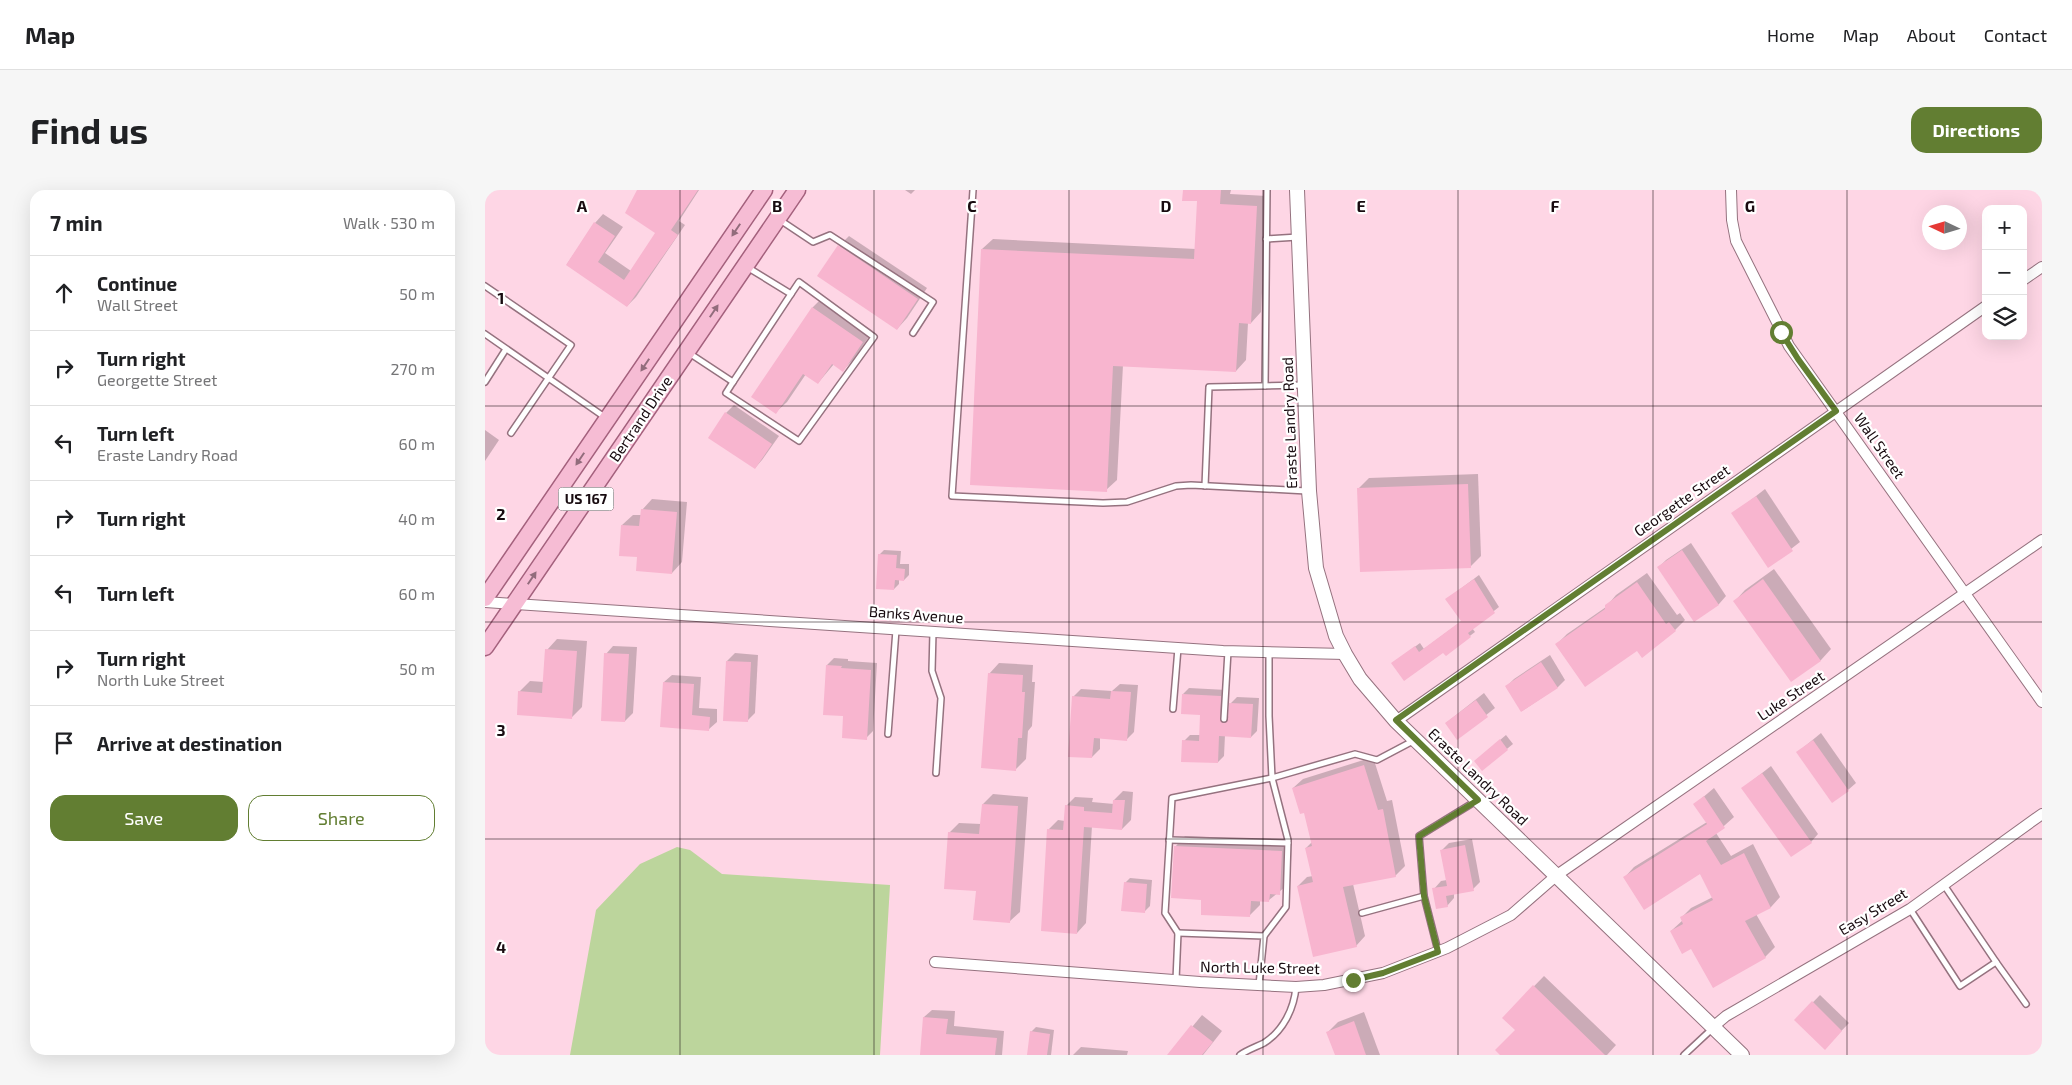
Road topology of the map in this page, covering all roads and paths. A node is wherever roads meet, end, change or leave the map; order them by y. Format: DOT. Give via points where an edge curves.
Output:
graph roads {
  1 [pos="764,190"];
  2 [pos="797,190"];
  3 [pos="973,190"];
  4 [pos="1267,190"];
  5 [pos="1297,190"];
  6 [pos="1731,190"];
  7 [pos="777,218"];
  8 [pos="1299,237"];
  9 [pos="1266,239"];
  10 [pos="745,266"];
  11 [pos="2042,267"];
  12 [pos="2027,277"];
  13 [pos="485,286"];
  14 [pos="791,294"];
  15 [pos="1982,309"];
  16 [pos="913,333"];
  17 [pos="485,334"];
  18 [pos="506,349"];
  19 [pos="687,352"];
  20 [pos="549,379"];
  21 [pos="485,382"];
  22 [pos="733,382"];
  23 [pos="1305,385"];
  24 [pos="1265,386"];
  25 [pos="1836,411"];
  26 [pos="607,419"];
  27 [pos="511,433"];
  28 [pos="1205,486"];
  29 [pos="1309,491"];
  30 [pos="2042,540"];
  31 [pos="1965,595"];
  32 [pos="485,598"];
  33 [pos="485,602"];
  34 [pos="514,604"];
  35 [pos="896,629"];
  36 [pos="933,632"];
  37 [pos="485,647"];
  38 [pos="1178,648"];
  39 [pos="1228,651"];
  40 [pos="1269,652"];
  41 [pos="1345,654"];
  42 [pos="2042,702"];
  43 [pos="1173,709"];
  44 [pos="1224,719"];
  45 [pos="1396,720"];
  46 [pos="888,734"];
  47 [pos="1416,739"];
  48 [pos="936,773"];
  49 [pos="1272,778"];
  50 [pos="1478,800"];
  51 [pos="2042,814"];
  52 [pos="1169,840"];
  53 [pos="1287,843"];
  54 [pos="1557,875"];
  55 [pos="1943,885"];
  56 [pos="1424,896"];
  57 [pos="1910,909"];
  58 [pos="1362,913"];
  59 [pos="1178,933"];
  60 [pos="1263,936"];
  61 [pos="1438,952"];
  62 [pos="935,962"];
  63 [pos="1996,962"];
  64 [pos="1175,980"];
  65 [pos="1259,985"];
  66 [pos="1296,987"];
  67 [pos="2025,1004"];
  68 [pos="1713,1027"];
  69 [pos="1242,1054"];
  70 [pos="1685,1055"];
  71 [pos="1742,1055"];
  1 -- 26 [label="main road, Bertrand Drive / US 167, one-way"];
  2 -- 7 [label="main road, Bertrand Drive / US 167"];
  3 -- 28 [label="lane" via="952,496 1103,503 1127,502 1175,486"];
  4 -- 9 [label="lane"];
  5 -- 8 [label="street, Eraste Landry Road"];
  6 -- 25 [label="street, Wall Street" via="1733,231 1740,253 1789,346"];
  7 -- 10 [label="main road, Bertrand Drive / US 167"];
  7 -- 16 [label="lane" via="813,242 830,235 933,302"];
  8 -- 9 [label="lane"];
  8 -- 23 [label="street, Eraste Landry Road"];
  9 -- 24 [label="lane"];
  10 -- 14 [label="lane"];
  19 -- 10 [label="main road, Bertrand Drive / US 167, one-way"];
  11 -- 12 [label="street"];
  13 -- 20 [label="lane" via="571,345"];
  14 -- 22 [label="lane"];
  14 -- 22 [label="lane" via="799,282 873,336 799,441 726,393"];
  15 -- 25 [label="street, Georgette Street"];
  17 -- 18 [label="lane"];
  18 -- 20 [label="lane"];
  18 -- 21 [label="lane"];
  19 -- 22 [label="lane"];
  34 -- 19 [label="main road, Bertrand Drive / US 167, one-way"];
  20 -- 26 [label="lane"];
  20 -- 27 [label="lane"];
  23 -- 24 [label="lane"];
  23 -- 29 [label="street, Eraste Landry Road"];
  24 -- 28 [label="lane" via="1209,387"];
  25 -- 31 [label="street, Wall Street"];
  25 -- 45 [label="street, Georgette Street"];
  26 -- 32 [label="main road, Bertrand Drive / US 167, one-way"];
  28 -- 29 [label="lane"];
  29 -- 41 [label="street, Eraste Landry Road" via="1316,568 1336,636"];
  30 -- 31 [label="street, Luke Street"];
  31 -- 42 [label="street, Wall Street"];
  31 -- 54 [label="street, Luke Street"];
  33 -- 34 [label="street, Banks Avenue"];
  34 -- 35 [label="street, Banks Avenue"];
  34 -- 37 [label="main road, Bertrand Drive / US 167"];
  35 -- 36 [label="street, Banks Avenue"];
  35 -- 46 [label="lane"];
  36 -- 38 [label="street, Banks Avenue"];
  36 -- 48 [label="lane" via="932,671 941,698"];
  38 -- 39 [label="street, Banks Avenue"];
  38 -- 43 [label="lane"];
  39 -- 40 [label="street, Banks Avenue"];
  39 -- 44 [label="lane"];
  40 -- 41 [label="street, Banks Avenue"];
  40 -- 49 [label="lane"];
  41 -- 45 [label="street, Eraste Landry Road" via="1360,679"];
  45 -- 47 [label="street, Eraste Landry Road"];
  47 -- 49 [label="lane" via="1377,760 1355,754"];
  47 -- 50 [label="street, Eraste Landry Road"];
  49 -- 52 [label="lane" via="1172,798"];
  49 -- 53 [label="lane"];
  50 -- 54 [label="street, Eraste Landry Road"];
  50 -- 56 [label="lane" via="1419,836"];
  51 -- 55 [label="street, Easy Street"];
  52 -- 53 [label="lane"];
  52 -- 59 [label="lane" via="1165,913"];
  53 -- 60 [label="lane" via="1286,907"];
  54 -- 61 [label="street, North Luke Street" via="1511,915"];
  54 -- 68 [label="street, Eraste Landry Road"];
  55 -- 57 [label="street, Easy Street"];
  55 -- 63 [label="lane"];
  56 -- 58 [label="lane"];
  56 -- 61 [label="lane"];
  57 -- 63 [label="lane" via="1960,986"];
  57 -- 68 [label="street, Easy Street" via="1726,1016"];
  59 -- 60 [label="lane"];
  59 -- 64 [label="lane"];
  60 -- 65 [label="lane"];
  61 -- 66 [label="street, North Luke Street" via="1383,973"];
  62 -- 64 [label="street, North Luke Street"];
  63 -- 67 [label="lane"];
  64 -- 65 [label="street, North Luke Street"];
  65 -- 66 [label="street, North Luke Street"];
  66 -- 69 [label="lane" via="1291,1011 1279,1029 1263,1043"];
  68 -- 70 [label="lane"];
  68 -- 71 [label="street, Eraste Landry Road"];
}
